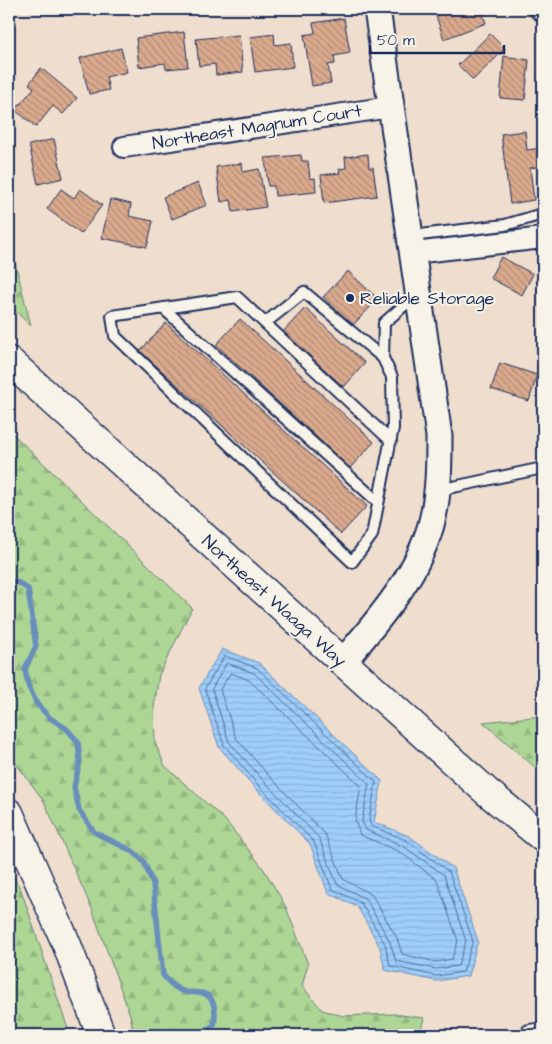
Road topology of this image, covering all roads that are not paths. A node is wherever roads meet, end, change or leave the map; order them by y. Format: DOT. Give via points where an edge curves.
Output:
graph roads {
  1 [pos="377,9"];
  2 [pos="390,107"];
  3 [pos="124,147"];
  4 [pos="539,215"];
  5 [pos="543,238"];
  6 [pos="412,244"];
  7 [pos="419,292"];
  8 [pos="163,308"];
  9 [pos="264,323"];
  10 [pos="383,358"];
  11 [pos="9,361"];
  12 [pos="391,441"];
  13 [pos="543,468"];
  14 [pos="438,490"];
  15 [pos="378,502"];
  16 [pos="342,663"];
  17 [pos="9,813"];
  18 [pos="543,838"];
  19 [pos="543,1034"];
  20 [pos="101,1035"];
  21 [pos="530,1035"];
  1 -- 2 [label="street"];
  2 -- 3 [label="street, Northeast Magnum Court"];
  2 -- 6 [label="street"];
  4 -- 6 [label="lane"];
  5 -- 6 [label="street"];
  6 -- 7 [label="street"];
  7 -- 10 [label="lane" via="384,323"];
  7 -- 14 [label="street" via="439,436"];
  8 -- 9 [label="lane" via="237,297"];
  8 -- 15 [label="lane"];
  8 -- 15 [label="lane" via="112,316 114,336 352,562 372,535"];
  9 -- 10 [label="lane" via="304,292"];
  9 -- 12 [label="lane"];
  10 -- 12 [label="lane" via="392,377"];
  11 -- 16 [label="main road, Northeast Waaga Way"];
  12 -- 15 [label="lane"];
  13 -- 14 [label="lane"];
  14 -- 16 [label="street" via="433,518 408,577"];
  16 -- 18 [label="main road, Northeast Waaga Way"];
  17 -- 20 [label="main road" via="67,945"];
  19 -- 21 [label="street"];
}
